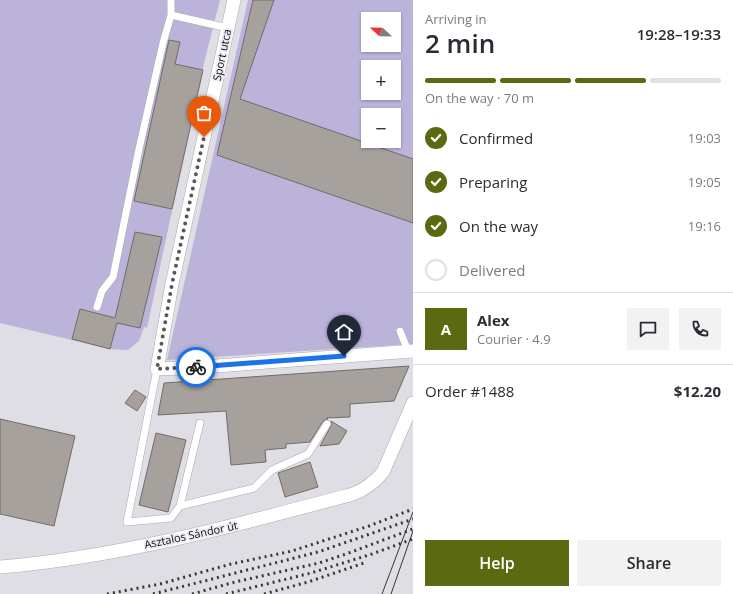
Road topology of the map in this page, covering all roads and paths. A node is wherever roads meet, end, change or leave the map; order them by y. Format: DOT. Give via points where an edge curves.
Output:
graph roads {
  1 [pos="171,0"];
  2 [pos="234,0"];
  3 [pos="171,16"];
  4 [pos="228,28"];
  5 [pos="97,307"];
  6 [pos="400,331"];
  7 [pos="410,351"];
  8 [pos="157,369"];
  9 [pos="413,403"];
  10 [pos="200,423"];
  11 [pos="327,424"];
  12 [pos="180,506"];
  13 [pos="0,567"];
  1 -- 3 [label="lane"];
  2 -- 4 [label="street, Sport utca"];
  3 -- 4 [label="lane"];
  3 -- 5 [label="lane" via="161,50 113,277 102,291"];
  4 -- 8 [label="street, Sport utca" via="172,284"];
  6 -- 7 [label="lane"];
  7 -- 8 [label="street"];
  8 -- 12 [label="lane" via="127,522 171,518"];
  9 -- 13 [label="street, Asztalos Sándor út" via="383,472 366,489 235,526 114,551"];
  10 -- 12 [label="lane"];
  11 -- 12 [label="lane" via="308,454 272,470 254,488"];
}
